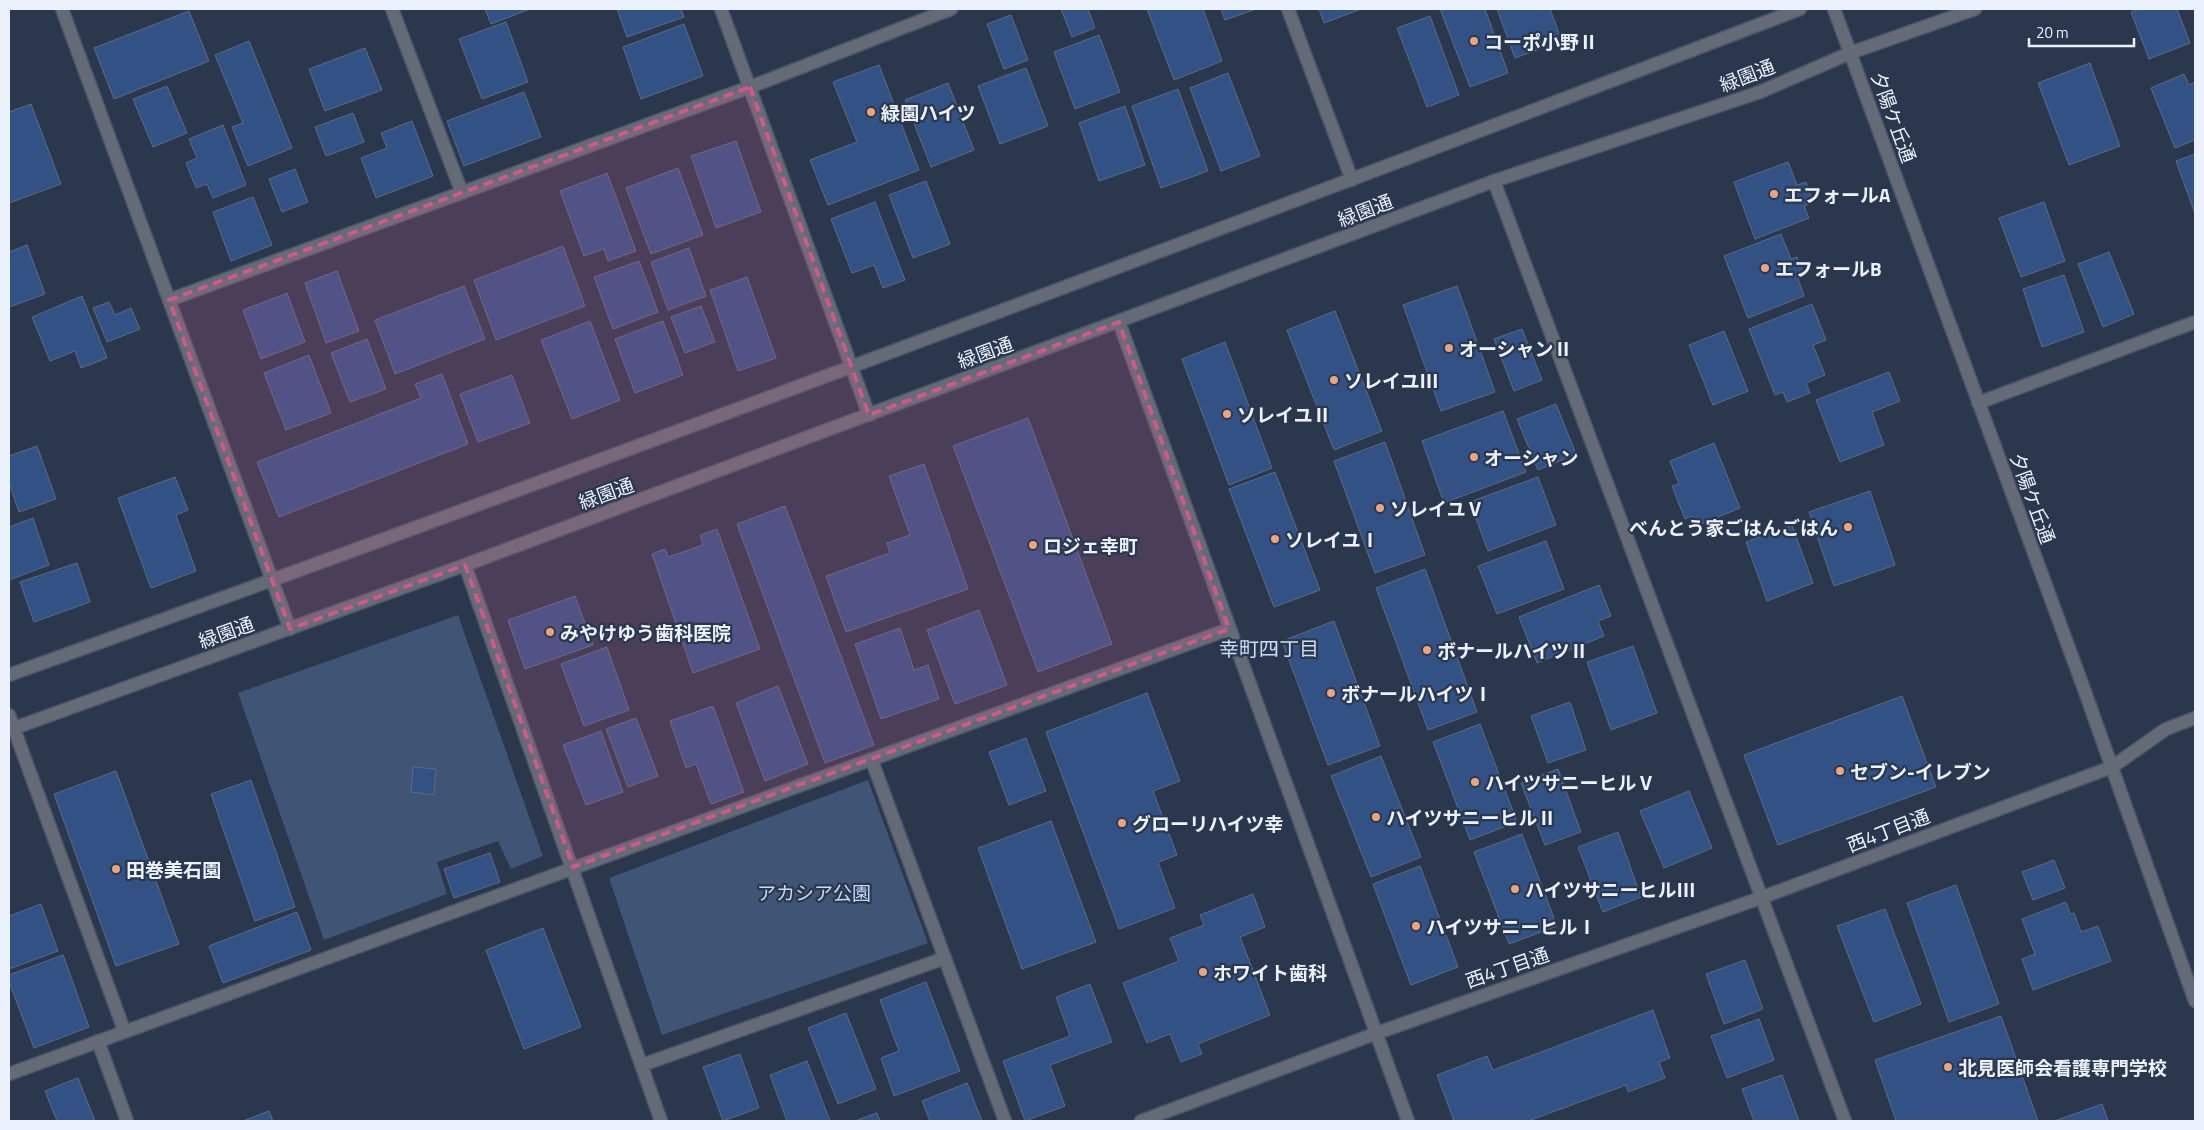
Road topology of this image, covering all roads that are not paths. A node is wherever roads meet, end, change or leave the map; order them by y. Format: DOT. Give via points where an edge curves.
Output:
graph roads {
  1 [pos="62,9"];
  2 [pos="392,9"];
  3 [pos="721,9"];
  4 [pos="951,9"];
  5 [pos="1288,9"];
  6 [pos="1800,9"];
  7 [pos="1834,9"];
  8 [pos="1975,9"];
  9 [pos="1850,53"];
  10 [pos="750,87"];
  11 [pos="1352,180"];
  12 [pos="1494,182"];
  13 [pos="462,193"];
  14 [pos="169,300"];
  15 [pos="1119,322"];
  16 [pos="2195,322"];
  17 [pos="852,367"];
  18 [pos="1978,403"];
  19 [pos="869,415"];
  20 [pos="465,565"];
  21 [pos="273,580"];
  22 [pos="290,629"];
  23 [pos="1229,629"];
  24 [pos="9,676"];
  25 [pos="9,715"];
  26 [pos="2195,718"];
  27 [pos="11,729"];
  28 [pos="872,760"];
  29 [pos="2112,767"];
  30 [pos="573,867"];
  31 [pos="1763,897"];
  32 [pos="945,958"];
  33 [pos="2195,1001"];
  34 [pos="124,1030"];
  35 [pos="1376,1033"];
  36 [pos="98,1041"];
  37 [pos="642,1065"];
  38 [pos="9,1074"];
  39 [pos="127,1121"];
  40 [pos="661,1121"];
  41 [pos="1005,1121"];
  42 [pos="1141,1121"];
  43 [pos="1408,1121"];
  44 [pos="1845,1121"];
  1 -- 14 [label="street"];
  2 -- 13 [label="street"];
  3 -- 10 [label="street"];
  4 -- 10 [label="street"];
  5 -- 11 [label="street"];
  6 -- 11 [label="street, 緑園通"];
  7 -- 9 [label="street, 夕陽ケ丘通"];
  8 -- 9 [label="street, 緑園通"];
  9 -- 12 [label="street, 緑園通" via="1760,92"];
  9 -- 18 [label="street, 夕陽ケ丘通"];
  10 -- 13 [label="street"];
  10 -- 17 [label="street"];
  11 -- 17 [label="street, 緑園通"];
  12 -- 15 [label="street, 緑園通"];
  12 -- 31 [label="street"];
  13 -- 14 [label="street"];
  14 -- 21 [label="street"];
  15 -- 19 [label="street, 緑園通"];
  15 -- 23 [label="street"];
  16 -- 18 [label="street"];
  17 -- 19 [label="street"];
  17 -- 21 [label="street, 緑園通"];
  18 -- 29 [label="street, 夕陽ケ丘通"];
  19 -- 20 [label="street, 緑園通"];
  20 -- 22 [label="street, 緑園通"];
  20 -- 30 [label="street"];
  21 -- 22 [label="street"];
  21 -- 24 [label="street, 緑園通"];
  22 -- 27 [label="street, 緑園通"];
  23 -- 28 [label="street"];
  23 -- 35 [label="street"];
  25 -- 27 [label="street"];
  26 -- 29 [label="street, 西4丁目通" via="2166,729"];
  27 -- 34 [label="street"];
  28 -- 30 [label="street"];
  28 -- 32 [label="street"];
  29 -- 31 [label="street, 西4丁目通"];
  29 -- 33 [label="street, 夕陽ケ丘通"];
  30 -- 34 [label="street"];
  30 -- 37 [label="street"];
  31 -- 35 [label="street, 西4丁目通"];
  31 -- 44 [label="street"];
  32 -- 37 [label="street"];
  32 -- 41 [label="street"];
  34 -- 36 [label="street"];
  35 -- 42 [label="street, 西4丁目通"];
  35 -- 43 [label="street"];
  36 -- 38 [label="street"];
  36 -- 39 [label="street"];
  37 -- 40 [label="street"];
}
